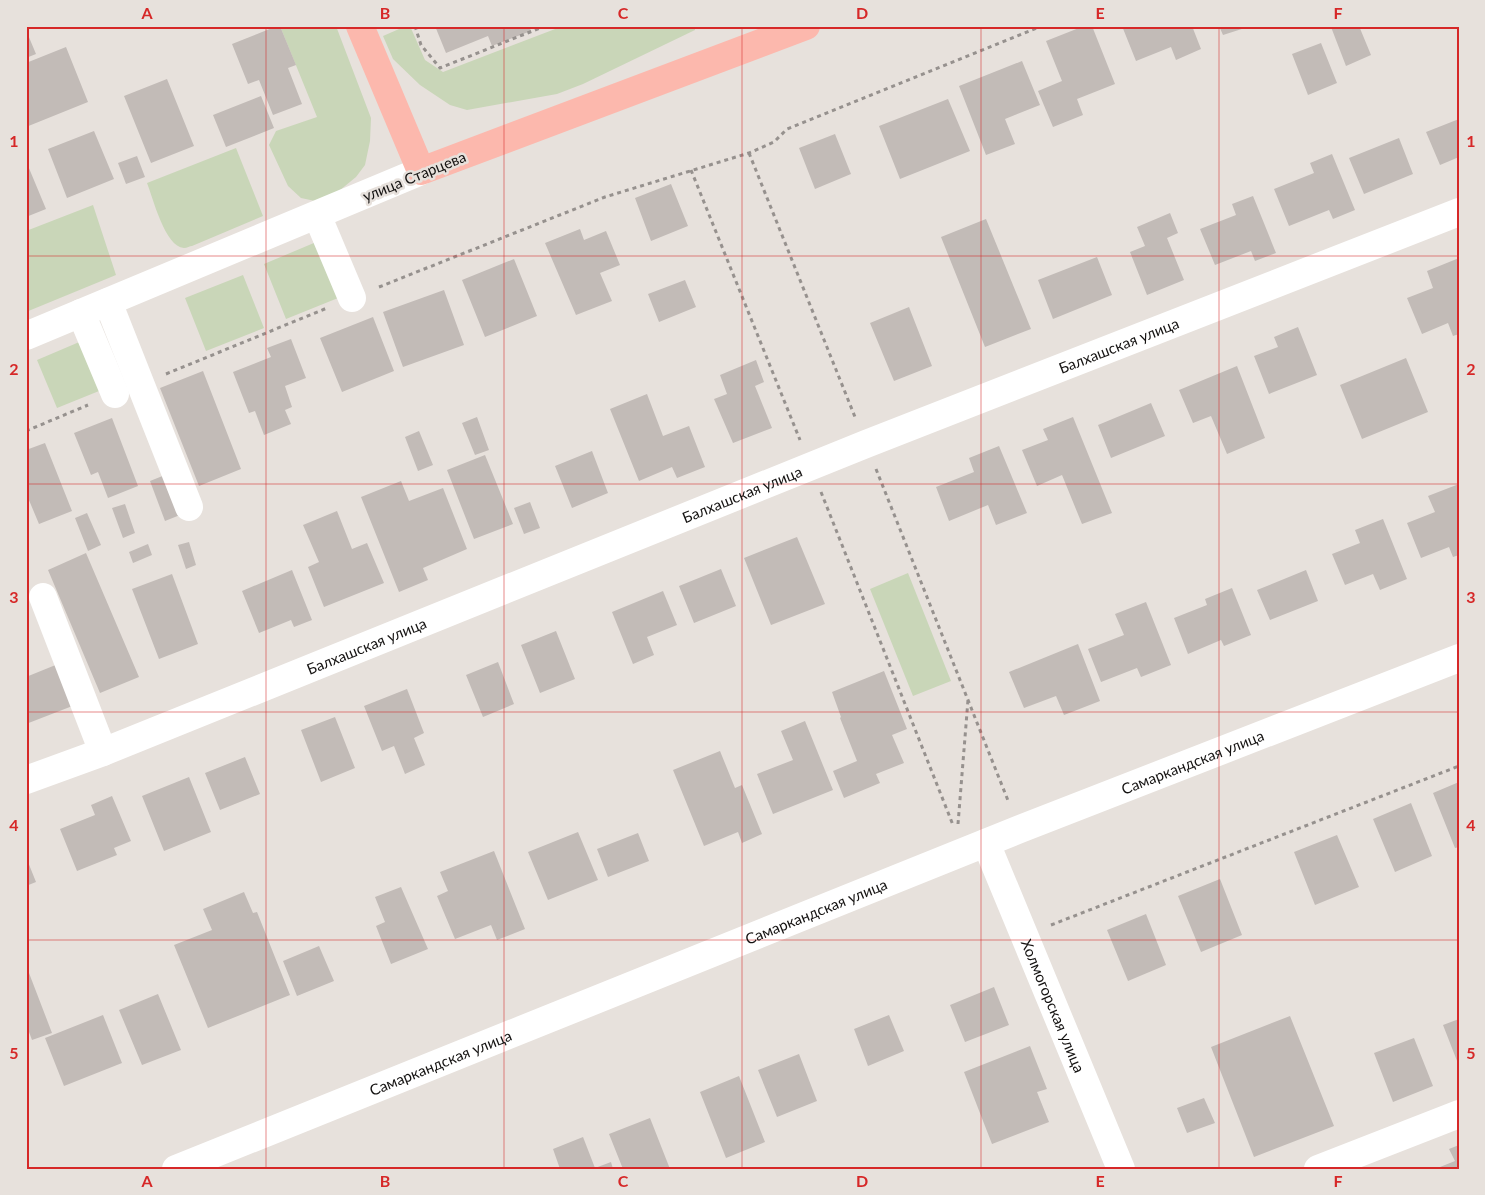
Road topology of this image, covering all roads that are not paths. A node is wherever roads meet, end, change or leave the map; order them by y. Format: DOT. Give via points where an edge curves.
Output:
graph roads {
  1 [pos="360,26"];
  2 [pos="806,26"];
  3 [pos="421,171"];
  4 [pos="1459,212"];
  5 [pos="317,215"];
  6 [pos="352,298"];
  7 [pos="108,302"];
  8 [pos="82,313"];
  9 [pos="26,336"];
  10 [pos="115,394"];
  11 [pos="189,506"];
  12 [pos="43,597"];
  13 [pos="1459,658"];
  14 [pos="103,752"];
  15 [pos="26,780"];
  16 [pos="969,843"];
  17 [pos="1459,1114"];
  18 [pos="176,1169"];
  19 [pos="1121,1169"];
  20 [pos="1318,1169"];
  1 -- 3 [label="main road"];
  2 -- 3 [label="main road, улица Старцева"];
  3 -- 5 [label="street, улица Старцева"];
  4 -- 14 [label="street, Балхашская улица" via="811,467"];
  5 -- 6 [label="street"];
  5 -- 7 [label="street, улица Старцева"];
  7 -- 8 [label="street, улица Старцева"];
  7 -- 11 [label="street"];
  8 -- 9 [label="street, улица Старцева"];
  8 -- 10 [label="street"];
  12 -- 14 [label="street"];
  13 -- 16 [label="street, Самаркандская улица" via="1020,829"];
  14 -- 15 [label="street, Балхашская улица"];
  16 -- 18 [label="street, Самаркандская улица"];
  16 -- 19 [label="street, Холмогорская улица" via="1024,935"];
  17 -- 20 [label="street"];
}
